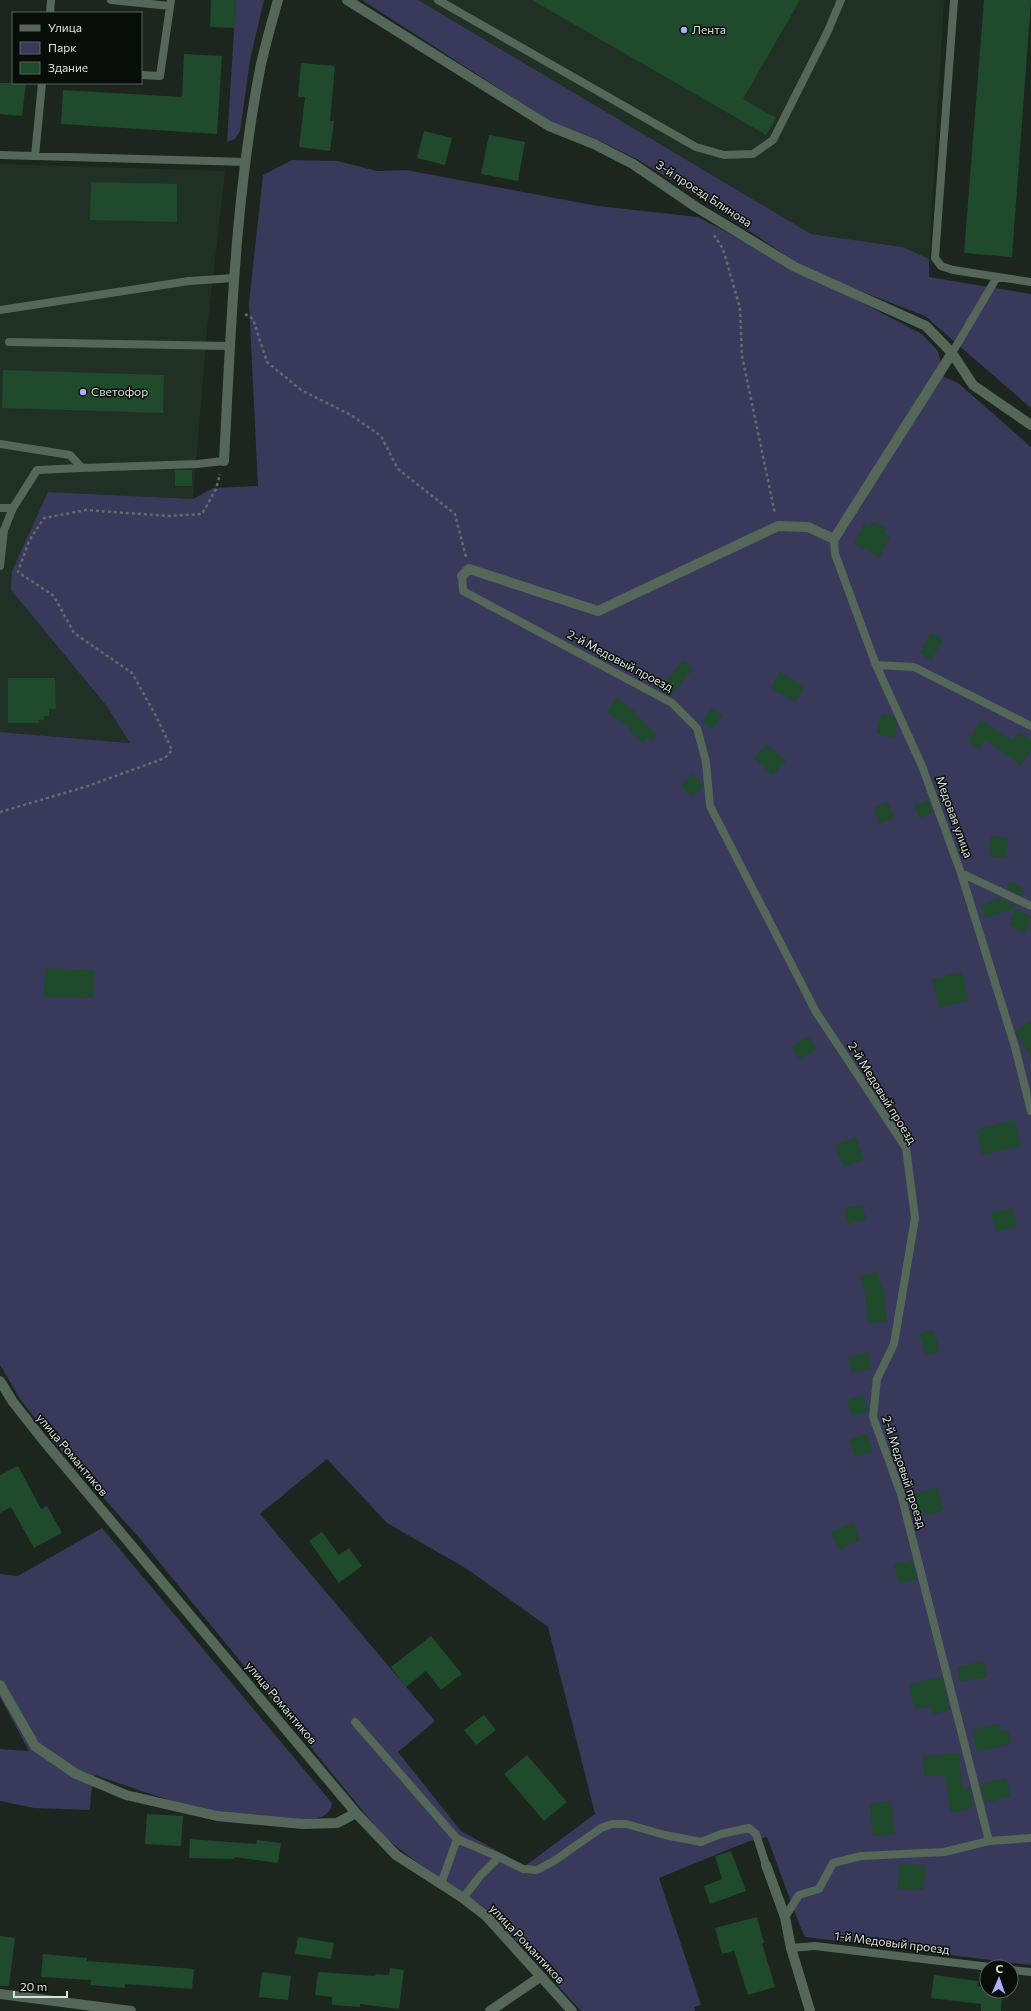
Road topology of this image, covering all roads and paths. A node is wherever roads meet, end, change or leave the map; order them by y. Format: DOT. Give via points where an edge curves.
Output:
graph roads {
  1 [pos="51,0"];
  2 [pos="111,0"];
  3 [pos="278,0"];
  4 [pos="347,0"];
  5 [pos="438,0"];
  6 [pos="840,0"];
  7 [pos="954,0"];
  8 [pos="170,3"];
  9 [pos="50,12"];
  10 [pos="142,75"];
  11 [pos="42,84"];
  12 [pos="0,155"];
  13 [pos="34,156"];
  14 [pos="245,162"];
  15 [pos="712,231"];
  16 [pos="997,277"];
  17 [pos="234,278"];
  18 [pos="1031,282"];
  19 [pos="233,304"];
  20 [pos="0,310"];
  21 [pos="9,342"];
  22 [pos="230,346"];
  23 [pos="952,352"];
  24 [pos="1031,425"];
  25 [pos="0,444"];
  26 [pos="224,461"];
  27 [pos="82,468"];
  28 [pos="0,508"];
  29 [pos="13,508"];
  30 [pos="778,526"];
  31 [pos="834,539"];
  32 [pos="0,566"];
  33 [pos="466,573"];
  34 [pos="876,665"];
  35 [pos="1031,726"];
  36 [pos="0,812"];
  37 [pos="961,873"];
  38 [pos="1031,906"];
  39 [pos="1031,1111"];
  40 [pos="0,1381"];
  41 [pos="0,1685"];
  42 [pos="355,1722"];
  43 [pos="356,1813"];
  44 [pos="1031,1838"];
  45 [pos="457,1839"];
  46 [pos="989,1841"];
  47 [pos="499,1857"];
  48 [pos="766,1865"];
  49 [pos="441,1884"];
  50 [pos="463,1898"];
  51 [pos="785,1917"];
  52 [pos="791,1948"];
  53 [pos="979,1966"];
  54 [pos="1019,1971"];
  55 [pos="1031,1972"];
  56 [pos="540,1977"];
  57 [pos="0,1994"];
  58 [pos="131,2011"];
  59 [pos="490,2011"];
  60 [pos="572,2011"];
  61 [pos="810,2011"];
  1 -- 9 [label="lane"];
  2 -- 8 [label="lane"];
  3 -- 14 [label="street" via="262,63"];
  4 -- 23 [label="street, 3-й проезд Блинова" via="549,126 594,144 633,164 696,207 795,267 926,326"];
  5 -- 6 [label="lane" via="696,147 724,155 753,154 773,140 827,33"];
  7 -- 16 [label="lane" via="935,258 941,266 953,270"];
  8 -- 10 [label="lane" via="160,76"];
  11 -- 13 [label="lane"];
  12 -- 13 [label="lane"];
  13 -- 14 [label="lane"];
  14 -- 17 [label="street"];
  15 -- 30 [label="path" via="723,249 740,308 742,356"];
  16 -- 18 [label="lane"];
  16 -- 23 [label="lane"];
  17 -- 19 [label="street"];
  17 -- 20 [label="lane" via="189,281"];
  19 -- 22 [label="street"];
  19 -- 33 [label="path" via="253,319 267,362 301,390 351,415 381,436 398,469 455,514"];
  21 -- 22 [label="lane"];
  22 -- 26 [label="street"];
  23 -- 24 [label="street, 3-й проезд Блинова" via="973,385"];
  23 -- 31 [label="street"];
  25 -- 27 [label="lane" via="70,454"];
  26 -- 27 [label="lane"];
  26 -- 36 [label="path" via="216,489 202,514 169,516 86,510 44,518 29,541 18,572 54,596 74,633 132,673 172,750 164,758 95,784"];
  27 -- 29 [label="lane" via="37,470"];
  28 -- 29 [label="lane"];
  29 -- 32 [label="lane" via="4,530"];
  30 -- 31 [label="street" via="808,527"];
  30 -- 33 [label="street" via="598,611"];
  31 -- 34 [label="lane, Медовая улица" via="835,554"];
  33 -- 46 [label="lane, 2-й Медовый проезд" via="464,591 672,703 697,728 706,762 710,806 816,1012 906,1148 915,1218 894,1344 877,1379 873,1417 901,1494"];
  34 -- 35 [label="lane" via="914,666"];
  34 -- 37 [label="lane, Медовая улица" via="922,766"];
  37 -- 38 [label="lane"];
  37 -- 39 [label="lane, Медовая улица" via="1015,1047"];
  40 -- 43 [label="street, улица Романтиков" via="42,1440"];
  41 -- 43 [label="street" via="35,1746 76,1774 126,1796 217,1816 303,1824 337,1823"];
  42 -- 45 [label="lane"];
  43 -- 49 [label="street, улица Романтиков" via="396,1855"];
  44 -- 46 [label="lane"];
  45 -- 47 [label="lane"];
  45 -- 49 [label="lane"];
  46 -- 51 [label="lane" via="944,1852 861,1856 833,1863 819,1889 799,1895"];
  47 -- 48 [label="lane" via="523,1869 537,1870 601,1828 612,1824 626,1824 701,1842 748,1828 756,1834"];
  47 -- 50 [label="lane"];
  48 -- 51 [label="street"];
  49 -- 50 [label="street, улица Романтиков"];
  50 -- 56 [label="street, улица Романтиков" via="486,1916"];
  51 -- 52 [label="street"];
  52 -- 53 [label="lane, 1-й Медовый проезд" via="815,1946"];
  52 -- 61 [label="street"];
  54 -- 55 [label="lane"];
  56 -- 59 [label="street"];
  56 -- 60 [label="street, улица Романтиков"];
  57 -- 58 [label="street"];
}
